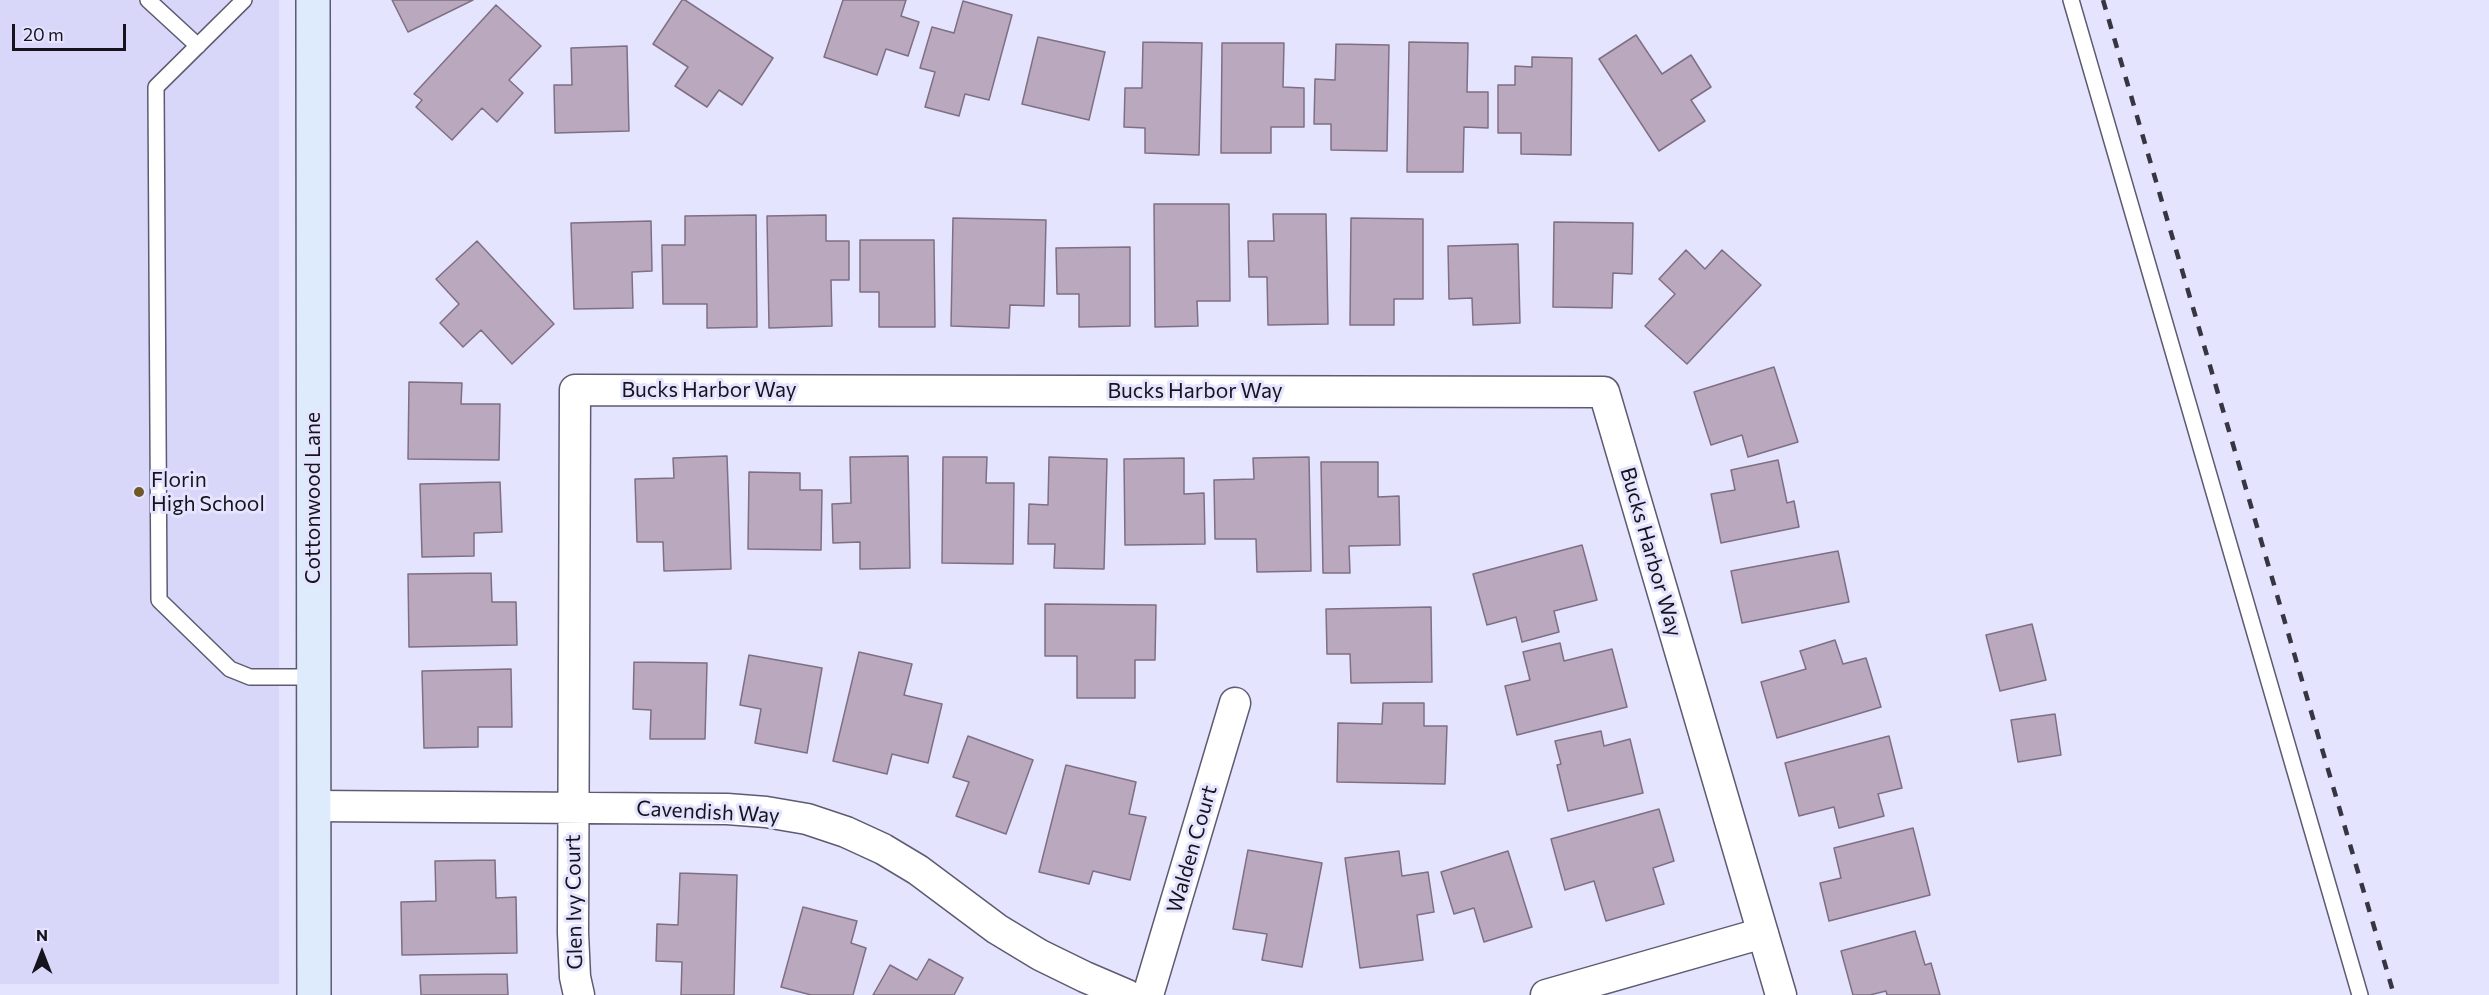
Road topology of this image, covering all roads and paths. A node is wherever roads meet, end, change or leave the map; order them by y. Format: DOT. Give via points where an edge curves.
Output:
graph roads {
  1 [pos="148,0"];
  2 [pos="244,0"];
  3 [pos="312,0"];
  4 [pos="2071,0"];
  5 [pos="198,46"];
  6 [pos="314,677"];
  7 [pos="1235,704"];
  8 [pos="314,806"];
  9 [pos="573,808"];
  10 [pos="1763,933"];
  11 [pos="314,995"];
  12 [pos="579,995"];
  13 [pos="1127,995"];
  14 [pos="1148,995"];
  15 [pos="1546,995"];
  16 [pos="1781,995"];
  17 [pos="2360,995"];
  1 -- 5 [label="lane"];
  2 -- 5 [label="lane"];
  3 -- 6 [label="street, Cottonwood Lane"];
  4 -- 17 [label="lane"];
  5 -- 6 [label="lane" via="156,87 159,600 230,669 250,677"];
  6 -- 8 [label="street, Cottonwood Lane"];
  7 -- 14 [label="street, Walden Court"];
  8 -- 9 [label="street, Cavendish Way"];
  8 -- 11 [label="street, Cottonwood Lane"];
  9 -- 10 [label="street, Bucks Harbor Way" via="575,390 1604,392"];
  9 -- 12 [label="street, Glen Ivy Court" via="573,933"];
  9 -- 13 [label="street, Cavendish Way" via="766,812 807,819 846,832 918,870 989,923 1041,955"];
  10 -- 15 [label="street"];
  10 -- 16 [label="street, Bucks Harbor Way"];
}
